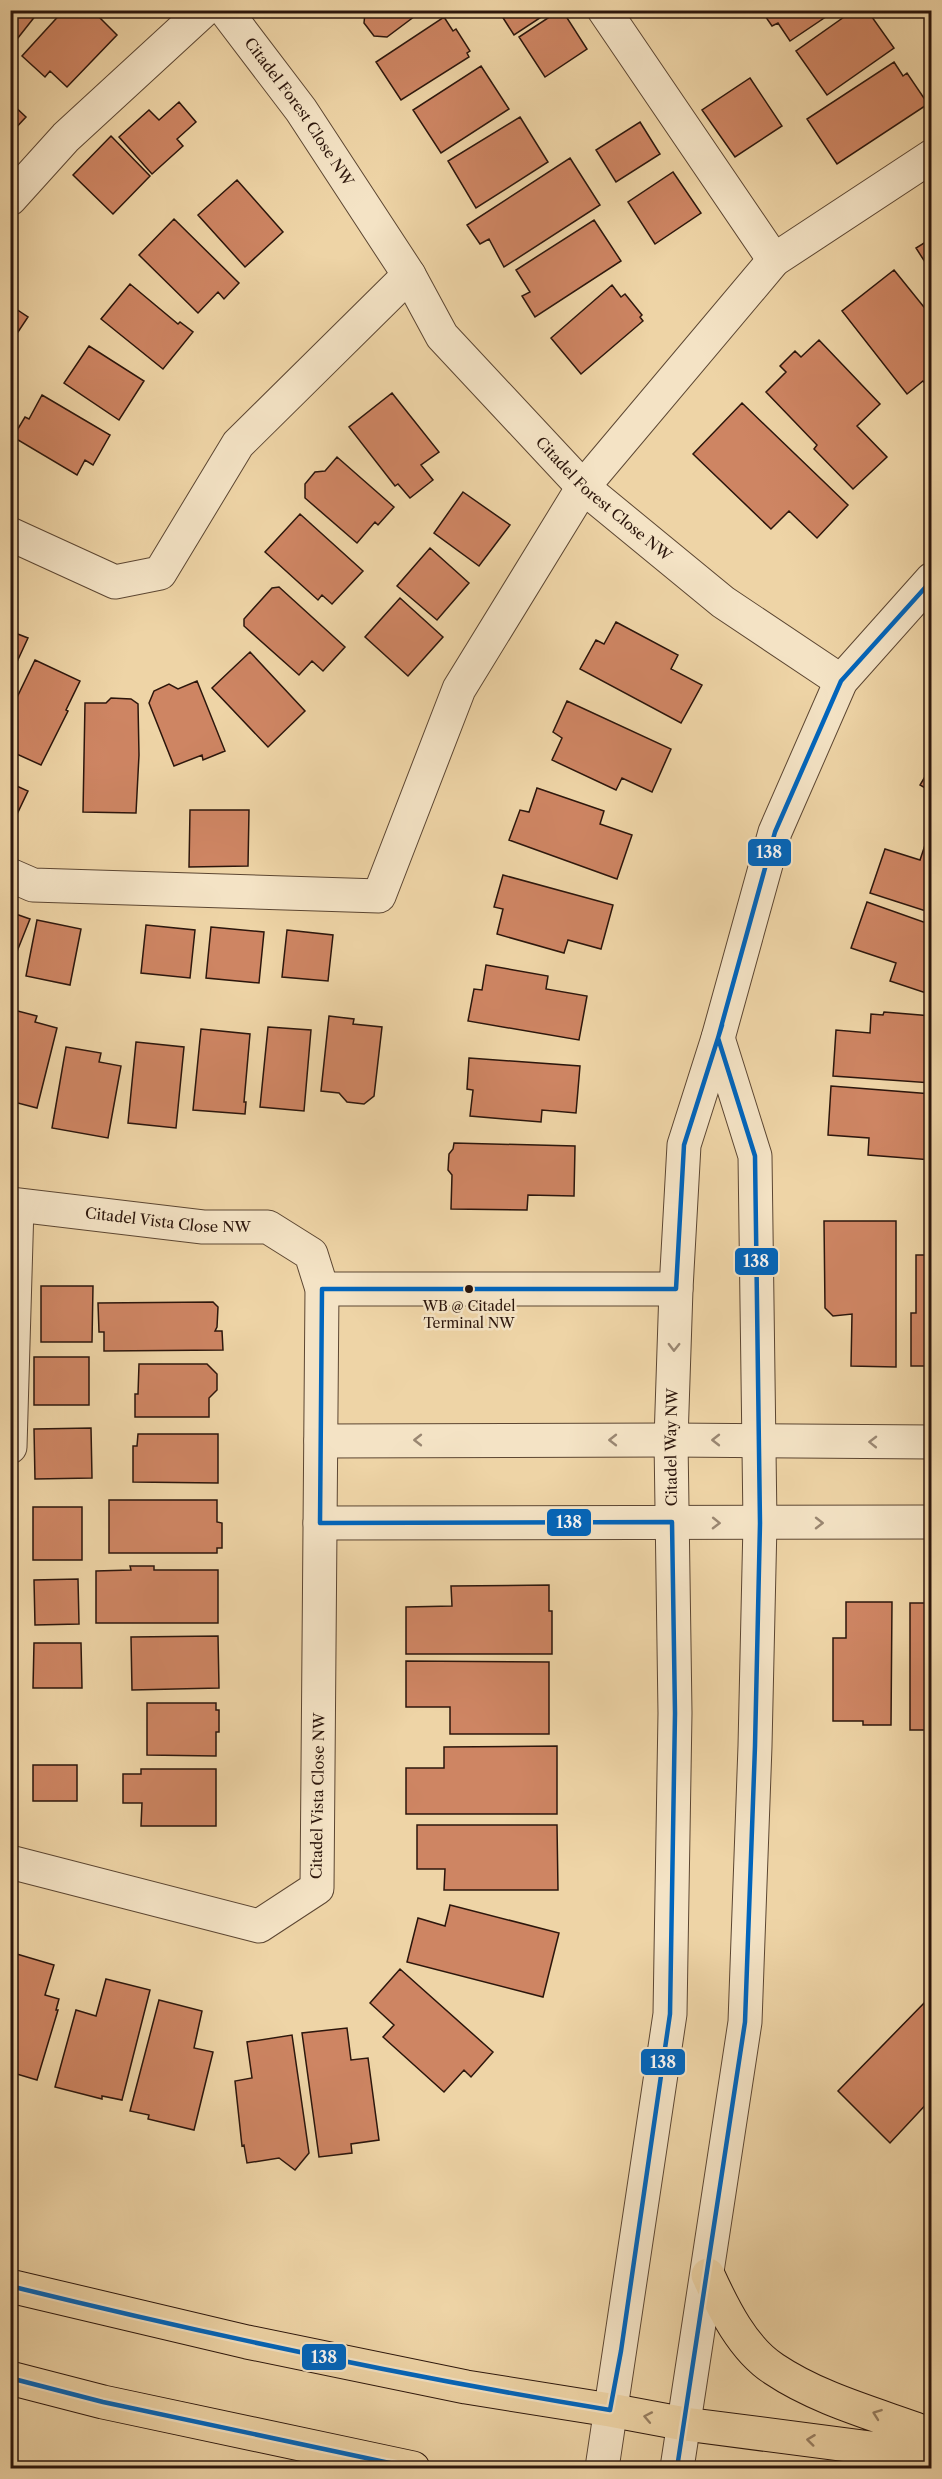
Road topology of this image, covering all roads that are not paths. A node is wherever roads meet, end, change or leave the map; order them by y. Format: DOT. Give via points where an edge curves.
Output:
graph roads {
  1 [pos="204,10"];
  2 [pos="225,10"];
  3 [pos="604,10"];
  4 [pos="932,156"];
  5 [pos="10,199"];
  6 [pos="774,260"];
  7 [pos="409,275"];
  8 [pos="583,487"];
  9 [pos="10,534"];
  10 [pos="932,579"];
  11 [pos="841,681"];
  12 [pos="10,875"];
  13 [pos="718,1038"];
  14 [pos="14,1205"];
  15 [pos="322,1289"];
  16 [pos="676,1289"];
  17 [pos="671,1440"];
  18 [pos="321,1441"];
  19 [pos="760,1441"];
  20 [pos="932,1442"];
  21 [pos="10,1447"];
  22 [pos="672,1522"];
  23 [pos="932,1522"];
  24 [pos="320,1523"];
  25 [pos="760,1523"];
  26 [pos="10,1862"];
  27 [pos="708,2276"];
  28 [pos="10,2286"];
  29 [pos="10,2378"];
  30 [pos="610,2410"];
  31 [pos="685,2424"];
  32 [pos="932,2435"];
  33 [pos="932,2456"];
  34 [pos="413,2469"];
  35 [pos="602,2469"];
  36 [pos="677,2469"];
  1 -- 5 [label="street" via="66,137"];
  2 -- 7 [label="street, Citadel Forest Close NW" via="302,110"];
  3 -- 6 [label="street"];
  4 -- 6 [label="street"];
  6 -- 8 [label="street"];
  7 -- 8 [label="street, Citadel Forest Close NW" via="442,336"];
  7 -- 9 [label="street" via="238,444 160,573 115,582"];
  8 -- 11 [label="street, Citadel Forest Close NW" via="723,602"];
  8 -- 12 [label="street" via="459,689 379,896 33,885"];
  10 -- 11 [label="street, Citadel Way NW"];
  11 -- 13 [label="street, Citadel Way NW" via="776,832"];
  13 -- 16 [label="street, Citadel Way NW" via="684,1145"];
  13 -- 19 [label="street" via="755,1156"];
  14 -- 15 [label="street, Citadel Vista Close NW" via="203,1227 268,1227 311,1254"];
  14 -- 21 [label="street"];
  15 -- 16 [label="street"];
  15 -- 18 [label="street, Citadel Vista Close NW"];
  16 -- 17 [label="street, Citadel Way NW, one-way"];
  17 -- 18 [label="street, one-way"];
  19 -- 17 [label="street, one-way"];
  17 -- 22 [label="street, Citadel Way NW"];
  18 -- 24 [label="street, Citadel Vista Close NW"];
  20 -- 19 [label="street, one-way"];
  19 -- 25 [label="street"];
  22 -- 24 [label="street"];
  22 -- 25 [label="street, one-way"];
  22 -- 30 [label="street, Citadel Way NW" via="675,1713 670,2014"];
  25 -- 23 [label="street, one-way"];
  24 -- 26 [label="street, Citadel Vista Close NW" via="317,1888 259,1926"];
  25 -- 27 [label="street" via="745,2022"];
  27 -- 31 [label="street"];
  32 -- 27 [label="main road, one-way" via="833,2399 772,2369 738,2329"];
  28 -- 30 [label="main road" via="282,2350 466,2387"];
  29 -- 34 [label="main road"];
  31 -- 30 [label="main road, one-way"];
  30 -- 35 [label="street, Citadel Way NW"];
  33 -- 31 [label="main road, one-way"];
  31 -- 36 [label="street"];
}
